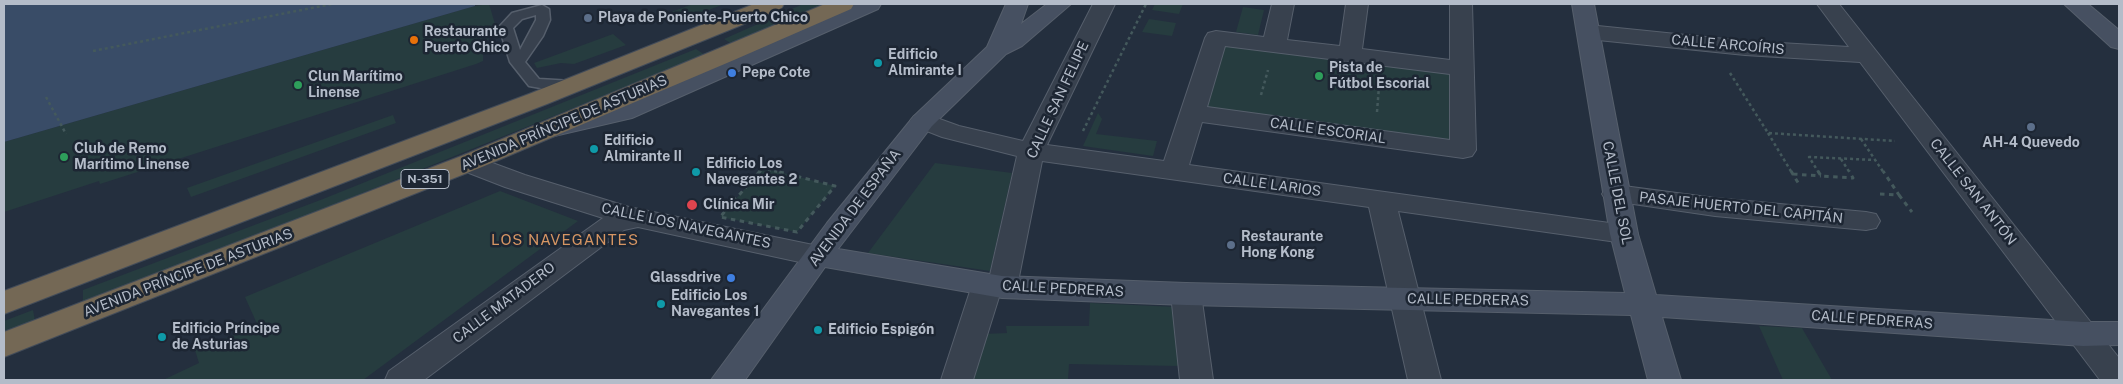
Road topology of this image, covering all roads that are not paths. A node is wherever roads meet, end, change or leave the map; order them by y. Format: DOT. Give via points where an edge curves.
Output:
graph roads {
  1 [pos="773,4"];
  2 [pos="843,4"];
  3 [pos="870,4"];
  4 [pos="1060,4"];
  5 [pos="1104,4"];
  6 [pos="1283,4"];
  7 [pos="1357,4"];
  8 [pos="1461,4"];
  9 [pos="1583,4"];
  10 [pos="1828,4"];
  11 [pos="2075,4"];
  12 [pos="1015,7"];
  13 [pos="1588,32"];
  14 [pos="2119,42"];
  15 [pos="1274,45"];
  16 [pos="998,49"];
  17 [pos="1350,54"];
  18 [pos="1868,55"];
  19 [pos="517,62"];
  20 [pos="1461,68"];
  21 [pos="534,83"];
  22 [pos="578,84"];
  23 [pos="514,108"];
  24 [pos="1194,113"];
  25 [pos="923,121"];
  26 [pos="550,129"];
  27 [pos="1031,151"];
  28 [pos="473,161"];
  29 [pos="1174,171"];
  30 [pos="1616,194"];
  31 [pos="1381,200"];
  32 [pos="637,218"];
  33 [pos="1866,221"];
  34 [pos="1624,234"];
  35 [pos="818,256"];
  36 [pos="994,286"];
  37 [pos="1186,294"];
  38 [pos="1404,299"];
  39 [pos="4,304"];
  40 [pos="1642,305"];
  41 [pos="2083,334"];
  42 [pos="2119,334"];
  43 [pos="4,345"];
  44 [pos="401,380"];
  45 [pos="727,380"];
  46 [pos="957,380"];
  47 [pos="1197,380"];
  48 [pos="1424,380"];
  49 [pos="1664,380"];
  50 [pos="2118,380"];
  1 -- 22 [label="highway, N-351"];
  2 -- 26 [label="highway, AVENIDA PRÍNCIPE DE ASTURIAS / N-351"];
  3 -- 26 [label="main road" via="623,113"];
  4 -- 16 [label="main road" via="1014,41"];
  5 -- 27 [label="street, CALLE SAN FELIPE"];
  6 -- 15 [label="street"];
  7 -- 17 [label="street"];
  8 -- 20 [label="street"];
  9 -- 13 [label="main road, CALLE DEL SOL"];
  10 -- 18 [label="street, CALLE SAN ANTÓN"];
  11 -- 14 [label="main road"];
  12 -- 16 [label="main road"];
  13 -- 18 [label="street, CALLE ARCOÍRIS" via="1712,45"];
  13 -- 30 [label="main road, CALLE DEL SOL"];
  15 -- 17 [label="street"];
  15 -- 24 [label="street" via="1216,38"];
  16 -- 25 [label="main road, AVENIDA DE ESPAÑA"];
  17 -- 20 [label="street"];
  18 -- 41 [label="street, CALLE SAN ANTÓN"];
  19 -- 19 [label="lane" via="536,36 543,20 542,9 517,16 506,27"];
  19 -- 21 [label="lane"];
  20 -- 24 [label="street, CALLE ESCORIAL" via="1463,150"];
  21 -- 22 [label="lane" via="552,86"];
  21 -- 23 [label="lane" via="531,96"];
  22 -- 23 [label="highway, N-351"];
  23 -- 39 [label="highway, N-351"];
  24 -- 29 [label="street"];
  25 -- 27 [label="street, CALLE LARIOS" via="951,132"];
  25 -- 35 [label="main road, AVENIDA DE ESPAÑA"];
  26 -- 28 [label="highway, AVENIDA PRÍNCIPE DE ASTURIAS / N-351"];
  27 -- 29 [label="street, CALLE LARIOS"];
  27 -- 36 [label="street, CALLE SAN FELIPE"];
  28 -- 32 [label="street, CALLE LOS NAVEGANTES" via="478,167 515,181"];
  28 -- 43 [label="highway, AVENIDA PRÍNCIPE DE ASTURIAS / N-351"];
  29 -- 31 [label="street, CALLE LARIOS"];
  30 -- 33 [label="street, PASAJE HUERTO DEL CAPITÁN"];
  30 -- 34 [label="main road, CALLE DEL SOL"];
  31 -- 34 [label="street, CALLE LARIOS"];
  31 -- 38 [label="street"];
  32 -- 35 [label="street, CALLE LOS NAVEGANTES"];
  32 -- 44 [label="street, CALLE MATADERO" via="615,223 597,234"];
  34 -- 40 [label="main road, CALLE DEL SOL"];
  35 -- 36 [label="main road, CALLE PEDRERAS"];
  35 -- 45 [label="main road, AVENIDA DE ESPAÑA"];
  36 -- 37 [label="main road, CALLE PEDRERAS"];
  36 -- 46 [label="street, CALLE SAN FELIPE"];
  37 -- 38 [label="main road, CALLE PEDRERAS"];
  37 -- 47 [label="street"];
  38 -- 40 [label="main road, CALLE PEDRERAS"];
  38 -- 48 [label="street"];
  40 -- 41 [label="main road, CALLE PEDRERAS"];
  40 -- 49 [label="main road, CALLE DEL SOL"];
  41 -- 42 [label="main road, CALLE PEDRERAS"];
  41 -- 50 [label="street, CALLE SAN ANTÓN"];
}
